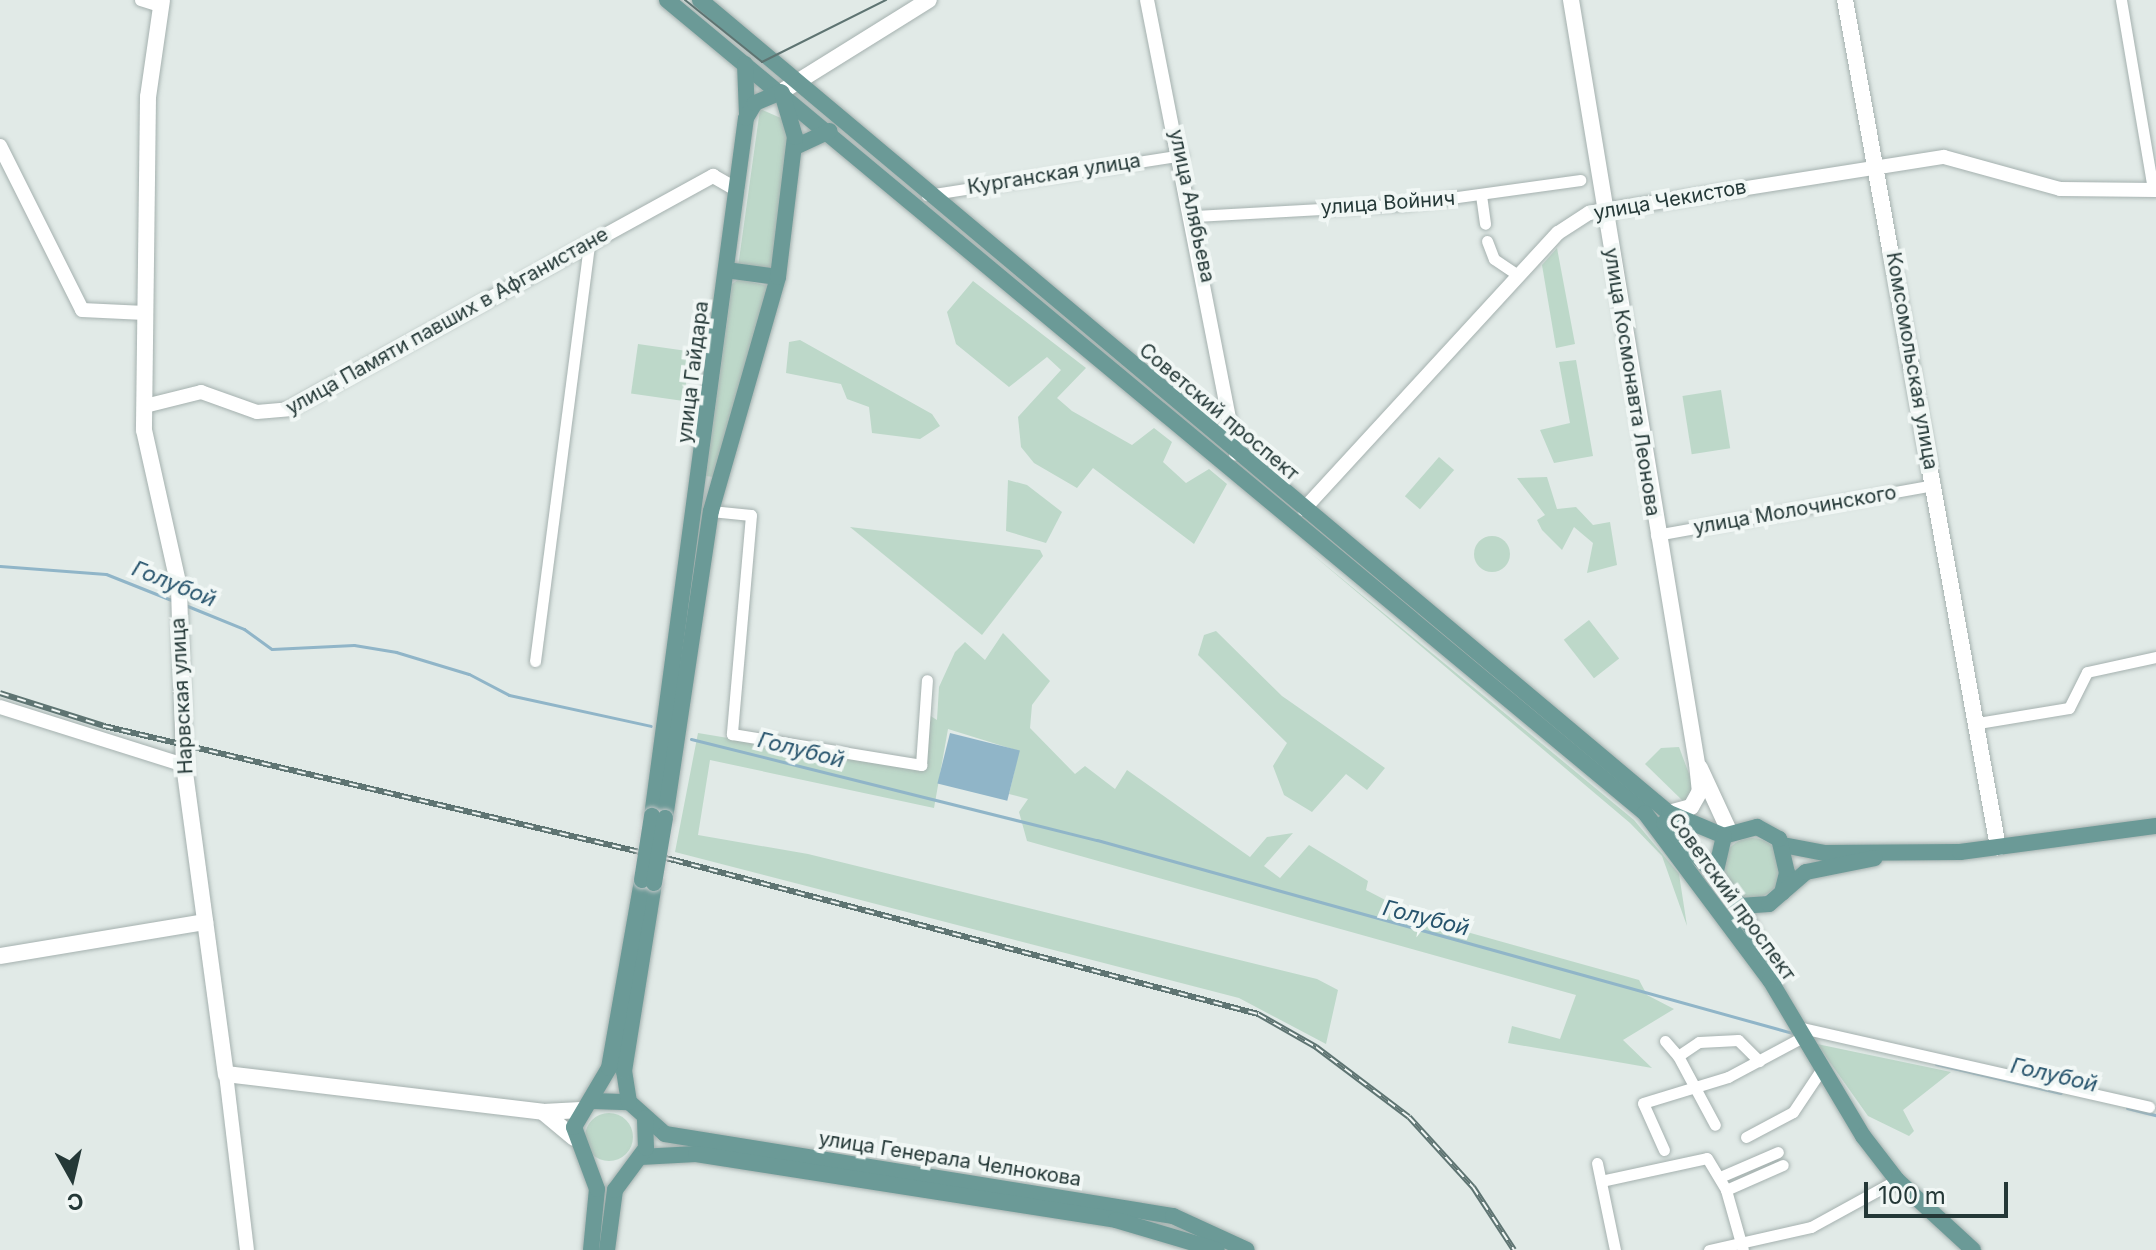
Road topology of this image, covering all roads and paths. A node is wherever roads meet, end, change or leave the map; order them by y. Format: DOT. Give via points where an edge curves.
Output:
graph roads {
  1 [pos="140,0"];
  2 [pos="667,0"];
  3 [pos="929,0"];
  4 [pos="1147,0"];
  5 [pos="1571,0"];
  6 [pos="1845,0"];
  7 [pos="2121,0"];
  8 [pos="702,1"];
  9 [pos="161,3"];
  10 [pos="745,64"];
  11 [pos="787,87"];
  12 [pos="746,118"];
  13 [pos="830,131"];
  14 [pos="0,146"];
  15 [pos="795,147"];
  16 [pos="1183,155"];
  17 [pos="1876,166"];
  18 [pos="1580,180"];
  19 [pos="737,190"];
  20 [pos="2155,190"];
  21 [pos="926,195"];
  22 [pos="1481,195"];
  23 [pos="1605,210"];
  24 [pos="1195,216"];
  25 [pos="1485,224"];
  26 [pos="1487,241"];
  27 [pos="589,243"];
  28 [pos="726,270"];
  29 [pos="1519,276"];
  30 [pos="778,277"];
  31 [pos="145,313"];
  32 [pos="145,406"];
  33 [pos="1233,413"];
  34 [pos="1212,433"];
  35 [pos="1236,453"];
  36 [pos="1935,485"];
  37 [pos="1304,509"];
  38 [pos="711,511"];
  39 [pos="1656,535"];
  40 [pos="2156,657"];
  41 [pos="535,661"];
  42 [pos="927,680"];
  43 [pos="0,707"];
  44 [pos="1978,723"];
  45 [pos="1697,764"];
  46 [pos="184,765"];
  47 [pos="1645,813"];
  48 [pos="1669,813"];
  49 [pos="659,817"];
  50 [pos="2156,826"];
  51 [pos="1727,834"];
  52 [pos="1783,845"];
  53 [pos="1998,847"];
  54 [pos="1888,854"];
  55 [pos="1715,874"];
  56 [pos="648,882"];
  57 [pos="1782,893"];
  58 [pos="1740,906"];
  59 [pos="205,922"];
  60 [pos="0,956"];
  61 [pos="1786,1005"];
  62 [pos="1802,1034"];
  63 [pos="1665,1041"];
  64 [pos="1678,1056"];
  65 [pos="1759,1061"];
  66 [pos="1818,1072"];
  67 [pos="226,1074"];
  68 [pos="1695,1089"];
  69 [pos="629,1102"];
  70 [pos="587,1105"];
  71 [pos="2149,1107"];
  72 [pos="543,1112"];
  73 [pos="645,1118"];
  74 [pos="1715,1125"];
  75 [pos="1746,1137"];
  76 [pos="574,1138"];
  77 [pos="1664,1150"];
  78 [pos="1778,1152"];
  79 [pos="640,1157"];
  80 [pos="587,1162"];
  81 [pos="1597,1163"];
  82 [pos="1783,1165"];
  83 [pos="625,1168"];
  84 [pos="1720,1177"];
  85 [pos="1897,1180"];
  86 [pos="1601,1181"];
  87 [pos="1726,1190"];
  88 [pos="1053,1203"];
  89 [pos="1742,1247"];
  90 [pos="247,1250"];
  91 [pos="591,1250"];
  92 [pos="607,1250"];
  93 [pos="1217,1250"];
  94 [pos="1247,1250"];
  95 [pos="1615,1250"];
  96 [pos="1709,1250"];
  97 [pos="1973,1250"];
  1 -- 9 [label="street"];
  2 -- 10 [label="main road, Советский проспект"];
  3 -- 11 [label="main road"];
  4 -- 16 [label="street, улица Алябьева"];
  5 -- 23 [label="main road, улица Космонавта Леонова"];
  6 -- 17 [label="main road, Комсомольская улица"];
  7 -- 20 [label="street"];
  8 -- 11 [label="main road, Советский проспект"];
  9 -- 31 [label="main road, Нарвская улица" via="148,97"];
  10 -- 11 [label="main road, Советский проспект"];
  10 -- 12 [label="main road, улица Гайдара"];
  11 -- 12 [label="main road" via="755,103"];
  11 -- 13 [label="main road, Советский проспект"];
  11 -- 15 [label="main road, улица Гайдара"];
  11 -- 21 [label="main road, Советский проспект"];
  12 -- 19 [label="main road, улица Гайдара"];
  13 -- 15 [label="main road"];
  13 -- 47 [label="main road, Советский проспект"];
  14 -- 31 [label="street" via="82,310"];
  15 -- 30 [label="main road, улица Гайдара"];
  16 -- 21 [label="street, Курганская улица"];
  16 -- 24 [label="street, улица Алябьева"];
  17 -- 20 [label="street, улица Чекистов" via="1944,157 2060,189"];
  17 -- 23 [label="street, улица Чекистов"];
  17 -- 36 [label="main road, Комсомольская улица"];
  18 -- 22 [label="street, улица Войнич"];
  19 -- 27 [label="street, улица Памяти павших в Афганистане" via="713,176"];
  19 -- 28 [label="main road, улица Гайдара"];
  21 -- 34 [label="main road, Советский проспект"];
  22 -- 24 [label="street, улица Войнич"];
  22 -- 25 [label="street"];
  23 -- 29 [label="street, улица Чекистов" via="1575,220"];
  23 -- 39 [label="main road, улица Космонавта Леонова"];
  24 -- 33 [label="street, улица Алябьева"];
  26 -- 29 [label="street" via="1494,259"];
  27 -- 32 [label="street, улица Памяти павших в Афганистане" via="289,409 267,414 210,392"];
  27 -- 41 [label="street"];
  28 -- 30 [label="main road"];
  28 -- 49 [label="main road, улица Гайдара"];
  29 -- 37 [label="street, улица Чекистов"];
  30 -- 38 [label="main road, улица Гайдара"];
  31 -- 32 [label="main road, Нарвская улица"];
  32 -- 46 [label="main road, Нарвская улица" via="147,464 178,602"];
  33 -- 34 [label="street"];
  33 -- 35 [label="street, улица Алябьева"];
  34 -- 35 [label="main road, Советский проспект"];
  35 -- 37 [label="main road, Советский проспект"];
  36 -- 39 [label="street, улица Молочинского"];
  36 -- 44 [label="main road, Комсомольская улица"];
  37 -- 48 [label="main road, Советский проспект"];
  38 -- 42 [label="street" via="751,515 732,734 921,765"];
  38 -- 49 [label="main road, улица Гайдара"];
  39 -- 45 [label="main road, улица Космонавта Леонова"];
  40 -- 44 [label="street" via="2087,672 2069,708"];
  43 -- 46 [label="street"];
  44 -- 53 [label="main road, Комсомольская улица"];
  45 -- 48 [label="main road, улица Космонавта Леонова" via="1700,791 1691,807"];
  45 -- 51 [label="main road, улица Космонавта Леонова"];
  46 -- 59 [label="main road, Нарвская улица"];
  47 -- 55 [label="main road, Советский проспект"];
  47 -- 61 [label="main road, Советский проспект"];
  48 -- 51 [label="main road, Советский проспект"];
  49 -- 56 [label="main road, улица Гайдара, bridge"];
  50 -- 53 [label="main road"];
  51 -- 52 [label="main road" via="1757,827"];
  51 -- 55 [label="main road"];
  52 -- 54 [label="main road"];
  52 -- 57 [label="main road"];
  53 -- 54 [label="main road"];
  54 -- 57 [label="main road" via="1806,872"];
  55 -- 58 [label="main road"];
  56 -- 69 [label="main road, улица Гайдара" via="624,1071"];
  56 -- 70 [label="main road, улица Гайдара" via="612,1056"];
  57 -- 58 [label="main road" via="1769,904"];
  58 -- 61 [label="main road, Советский проспект"];
  59 -- 60 [label="main road"];
  59 -- 67 [label="main road, Нарвская улица"];
  61 -- 62 [label="main road, Советский проспект"];
  62 -- 65 [label="street"];
  62 -- 66 [label="main road, Советский проспект"];
  62 -- 71 [label="street"];
  63 -- 64 [label="street"];
  64 -- 65 [label="street" via="1722,1038 1747,1044"];
  64 -- 68 [label="street"];
  65 -- 68 [label="street"];
  66 -- 75 [label="street" via="1793,1112"];
  66 -- 85 [label="main road, Советский проспект"];
  67 -- 72 [label="main road"];
  67 -- 90 [label="street, Нарвская улица"];
  68 -- 74 [label="street"];
  68 -- 77 [label="street" via="1643,1103"];
  69 -- 70 [label="main road"];
  69 -- 73 [label="main road"];
  70 -- 72 [label="main road"];
  70 -- 76 [label="main road, улица Гайдара"];
  72 -- 76 [label="main road"];
  73 -- 79 [label="main road"];
  73 -- 88 [label="main road, улица Генерала Челнокова" via="665,1134"];
  76 -- 80 [label="main road"];
  78 -- 84 [label="street"];
  79 -- 83 [label="main road"];
  79 -- 88 [label="main road, улица Генерала Челнокова" via="696,1154"];
  80 -- 83 [label="main road"];
  80 -- 91 [label="main road" via="597,1189"];
  81 -- 86 [label="street"];
  82 -- 87 [label="street"];
  83 -- 92 [label="main road"];
  84 -- 86 [label="street" via="1702,1155 1659,1173"];
  84 -- 87 [label="street"];
  85 -- 89 [label="street" via="1811,1227"];
  85 -- 97 [label="main road, Советский проспект"];
  86 -- 95 [label="street"];
  87 -- 89 [label="street"];
  88 -- 93 [label="main road, улица Генерала Челнокова" via="1150,1226"];
  88 -- 94 [label="main road, улица Генерала Челнокова" via="1182,1218"];
  89 -- 96 [label="street"];
}
